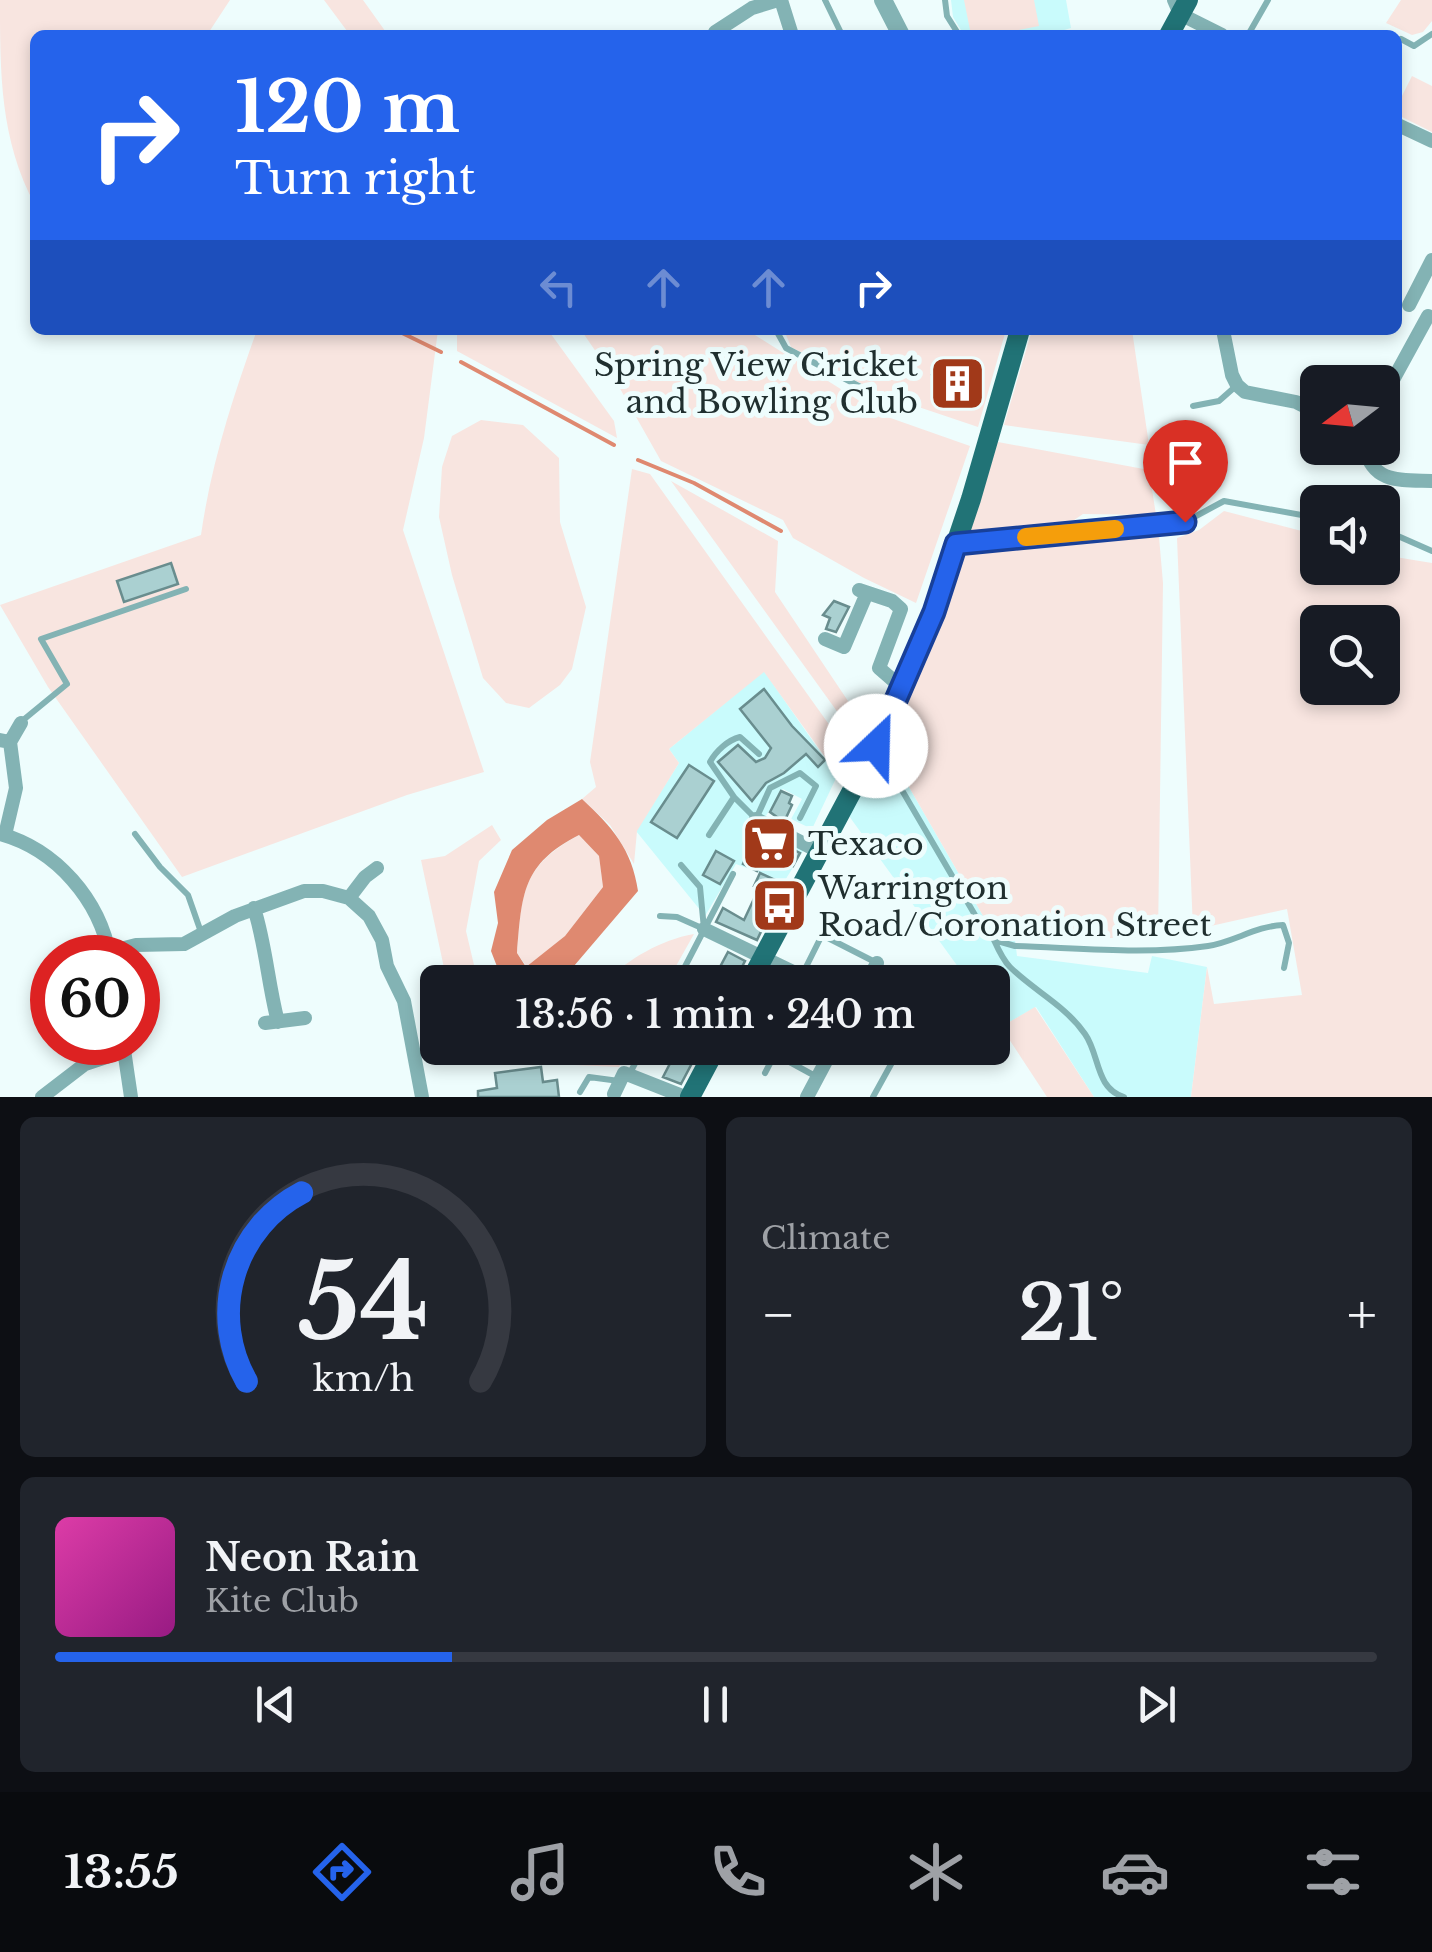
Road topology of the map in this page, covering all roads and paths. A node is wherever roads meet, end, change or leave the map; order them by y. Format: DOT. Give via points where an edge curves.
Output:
graph roads {
  1 [pos="779,0"];
  2 [pos="825,0"];
  3 [pos="884,0"];
  4 [pos="945,0"];
  5 [pos="1268,0"];
  6 [pos="1181,5"];
  7 [pos="718,30"];
  8 [pos="790,30"];
  9 [pos="840,30"];
  10 [pos="899,30"];
  11 [pos="956,30"];
  12 [pos="1171,30"];
  13 [pos="1215,30"];
  14 [pos="1251,30"];
  15 [pos="1432,34"];
  16 [pos="1402,40"];
  17 [pos="1402,127"];
  18 [pos="1432,141"];
  19 [pos="1432,260"];
  20 [pos="1403,301"];
  21 [pos="1430,317"];
  22 [pos="779,335"];
  23 [pos="1019,335"];
  24 [pos="1224,335"];
  25 [pos="1400,369"];
  26 [pos="1236,385"];
  27 [pos="1300,404"];
  28 [pos="1193,406"];
  29 [pos="915,411"];
  30 [pos="1371,465"];
  31 [pos="1432,482"];
  32 [pos="1300,515"];
  33 [pos="1400,537"];
  34 [pos="956,544"];
  35 [pos="1432,551"];
  36 [pos="186,589"];
  37 [pos="825,639"];
  38 [pos="902,688"];
  39 [pos="20,723"];
  40 [pos="5,741"];
  41 [pos="876,746"];
  42 [pos="758,754"];
  43 [pos="734,798"];
  44 [pos="800,818"];
  45 [pos="756,819"];
  46 [pos="2,834"];
  47 [pos="135,834"];
  48 [pos="709,835"];
  49 [pos="818,850"];
  50 [pos="680,865"];
  51 [pos="376,868"];
  52 [pos="733,874"];
  53 [pos="349,898"];
  54 [pos="254,908"];
  55 [pos="660,916"];
  56 [pos="704,929"];
  57 [pos="103,935"];
  58 [pos="202,936"];
  59 [pos="994,940"];
  60 [pos="160,944"];
  61 [pos="763,957"];
  62 [pos="686,965"];
  63 [pos="759,965"];
  64 [pos="779,965"];
  65 [pos="812,965"];
  66 [pos="861,965"];
  67 [pos="1284,968"];
  68 [pos="305,1018"];
  69 [pos="84,1065"];
  70 [pos="126,1065"];
  71 [pos="633,1065"];
  72 [pos="706,1065"];
  73 [pos="769,1065"];
  74 [pos="799,1065"];
  75 [pos="824,1065"];
  76 [pos="891,1065"];
  77 [pos="765,1073"];
  78 [pos="818,1077"];
  79 [pos="619,1087"];
  80 [pos="580,1092"];
  81 [pos="418,1096"];
  82 [pos="42,1097"];
  83 [pos="131,1097"];
  84 [pos="687,1097"];
  85 [pos="807,1097"];
  86 [pos="873,1097"];
  87 [pos="1124,1097"];
  1 -- 7 [label="street"];
  1 -- 8 [label="street"];
  2 -- 9 [label="lane"];
  3 -- 10 [label="street"];
  4 -- 11 [label="lane"];
  5 -- 14 [label="lane"];
  6 -- 12 [label="main road"];
  6 -- 13 [label="street"];
  15 -- 16 [label="lane" via="1414,46"];
  17 -- 18 [label="street"];
  19 -- 20 [label="street"];
  20 -- 21 [label="street"];
  21 -- 25 [label="street"];
  22 -- 29 [label="lane" via="786,348"];
  23 -- 34 [label="main road"];
  24 -- 26 [label="street"];
  26 -- 27 [label="street"];
  26 -- 28 [label="lane" via="1219,401"];
  30 -- 31 [label="street" via="1393,480"];
  32 -- 34 [label="lane" via="1224,501 1185,522"];
  33 -- 35 [label="lane"];
  34 -- 38 [label="main road"];
  36 -- 39 [label="lane" via="42,639 67,684"];
  37 -- 38 [label="street" via="844,648 863,591 892,601 901,609 879,668"];
  38 -- 41 [label="main road"];
  39 -- 40 [label="street"];
  40 -- 46 [label="street" via="16,788"];
  41 -- 49 [label="main road"];
  41 -- 59 [label="lane"];
  42 -- 43 [label="lane" via="740,737 710,762"];
  43 -- 45 [label="lane"];
  43 -- 48 [label="lane"];
  44 -- 45 [label="lane" via="816,786 800,774 770,788"];
  45 -- 49 [label="street"];
  46 -- 57 [label="street" via="44,853 96,913"];
  47 -- 58 [label="lane" via="188,894"];
  49 -- 61 [label="main road"];
  50 -- 56 [label="lane" via="700,888"];
  51 -- 53 [label="street"];
  52 -- 56 [label="lane"];
  53 -- 54 [label="street" via="304,891"];
  53 -- 81 [label="street" via="382,940 407,1016"];
  54 -- 58 [label="street"];
  54 -- 68 [label="street" via="264,939 271,1023"];
  55 -- 56 [label="lane"];
  56 -- 61 [label="street"];
  56 -- 62 [label="lane"];
  58 -- 60 [label="street"];
  59 -- 67 [label="lane" via="1156,950 1212,946 1282,925 1290,943"];
  59 -- 87 [label="lane" via="1007,965 1068,1011 1089,1039 1100,1075"];
  61 -- 63 [label="main road"];
  61 -- 64 [label="street"];
  65 -- 66 [label="lane" via="822,935"];
  69 -- 82 [label="street"];
  70 -- 83 [label="street"];
  71 -- 79 [label="lane"];
  72 -- 84 [label="main road"];
  73 -- 77 [label="lane"];
  74 -- 78 [label="lane"];
  75 -- 78 [label="street"];
  76 -- 86 [label="lane"];
  78 -- 85 [label="street"];
  79 -- 80 [label="lane" via="590,1077"];
  79 -- 84 [label="street"];
}
